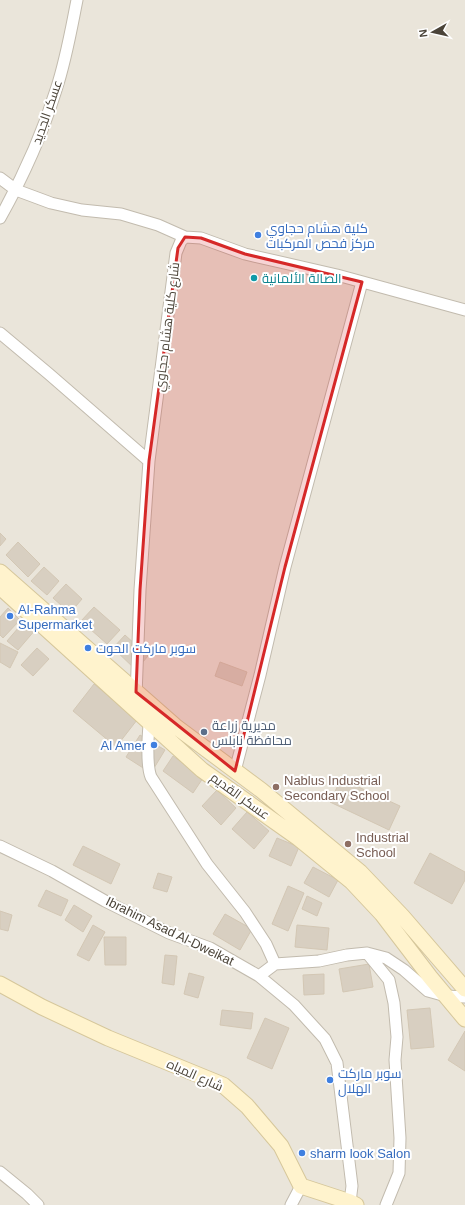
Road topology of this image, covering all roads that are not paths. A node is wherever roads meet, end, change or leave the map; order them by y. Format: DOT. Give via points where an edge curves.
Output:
graph roads {
  1 [pos="77,0"];
  2 [pos="0,178"];
  3 [pos="16,190"];
  4 [pos="0,218"];
  5 [pos="185,237"];
  6 [pos="362,282"];
  7 [pos="465,310"];
  8 [pos="0,334"];
  9 [pos="149,460"];
  10 [pos="1,578"];
  11 [pos="136,692"];
  12 [pos="152,706"];
  13 [pos="136,709"];
  14 [pos="150,721"];
  15 [pos="235,771"];
  16 [pos="0,846"];
  17 [pos="368,954"];
  18 [pos="275,964"];
  19 [pos="259,976"];
  20 [pos="0,984"];
  21 [pos="465,989"];
  22 [pos="446,996"];
  23 [pos="465,997"];
  24 [pos="465,1019"];
  25 [pos="0,1172"];
  26 [pos="300,1186"];
  27 [pos="345,1203"];
  28 [pos="38,1205"];
  29 [pos="291,1205"];
  30 [pos="386,1205"];
  1 -- 3 [label="street, عسكر الجديد" via="57,89"];
  2 -- 3 [label="street"];
  3 -- 4 [label="street, عسكر الجديد"];
  3 -- 5 [label="street" via="51,203 82,210 121,214 158,225"];
  5 -- 6 [label="street" via="201,238 245,254"];
  5 -- 9 [label="street, شارع كلية هشام حجاوي" via="176,253"];
  6 -- 7 [label="street"];
  6 -- 15 [label="street" via="287,559"];
  8 -- 9 [label="street"];
  9 -- 11 [label="street, شارع كلية هشام حجاوي"];
  10 -- 11 [label="street, عسكر القديم"];
  10 -- 13 [label="street, عسكر القديم"];
  11 -- 12 [label="street, عسكر القديم"];
  11 -- 13 [label="street, شارع كلية هشام حجاوي"];
  12 -- 14 [label="street"];
  12 -- 15 [label="street, عسكر القديم"];
  13 -- 14 [label="street, عسكر القديم"];
  14 -- 18 [label="street" via="151,777 207,864 266,944"];
  14 -- 22 [label="street, عسكر القديم" via="202,770 298,838 352,882 382,914"];
  15 -- 21 [label="street, عسكر القديم" via="360,872"];
  16 -- 19 [label="street, Ibrahim Asad Al-Dweikat" via="105,901 169,932 210,948"];
  17 -- 18 [label="street"];
  17 -- 22 [label="street" via="386,958 428,991"];
  17 -- 30 [label="street" via="389,980 397,1036 395,1060 400,1138 399,1172"];
  18 -- 19 [label="street"];
  19 -- 27 [label="street, Ibrahim Asad Al-Dweikat" via="300,1011 325,1039 337,1063 352,1186"];
  20 -- 26 [label="street, شارع المياه" via="108,1038 223,1085 247,1106 281,1146"];
  22 -- 23 [label="street"];
  22 -- 24 [label="street, عسكر القديم"];
  25 -- 28 [label="street"];
  26 -- 27 [label="street"];
  26 -- 29 [label="street"];
}
